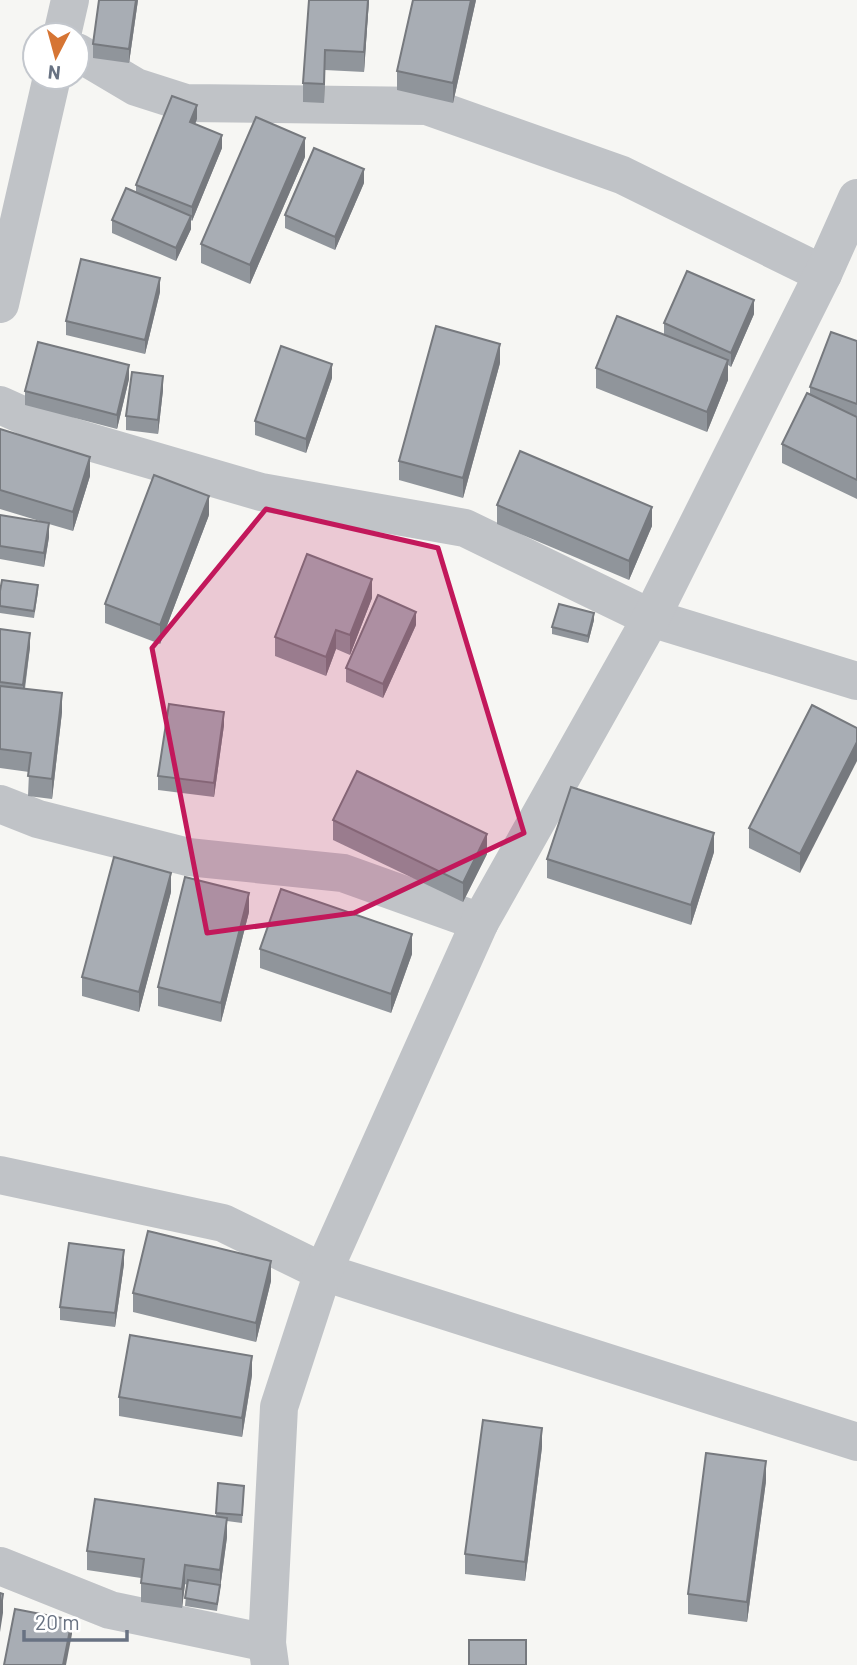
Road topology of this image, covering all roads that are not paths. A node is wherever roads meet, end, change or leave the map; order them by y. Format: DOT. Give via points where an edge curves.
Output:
graph roads {
  1 [pos="70,0"];
  2 [pos="65,21"];
  3 [pos="91,60"];
  4 [pos="49,91"];
  5 [pos="857,198"];
  6 [pos="822,274"];
  7 [pos="0,304"];
  8 [pos="0,405"];
  9 [pos="651,618"];
  10 [pos="857,681"];
  11 [pos="0,804"];
  12 [pos="480,922"];
  13 [pos="0,1175"];
  14 [pos="323,1272"];
  15 [pos="857,1442"];
  16 [pos="0,1566"];
  17 [pos="269,1654"];
  1 -- 2 [label="street"];
  3 -- 6 [label="street" via="136,87 186,103 427,106 622,175"];
  4 -- 7 [label="street"];
  5 -- 6 [label="street"];
  6 -- 9 [label="street"];
  8 -- 9 [label="street" via="69,436 261,492 465,528"];
  9 -- 10 [label="street"];
  9 -- 12 [label="street"];
  11 -- 12 [label="street" via="188,857 343,873"];
  12 -- 14 [label="street"];
  13 -- 14 [label="street" via="223,1223"];
  14 -- 15 [label="street"];
  14 -- 17 [label="street" via="279,1407"];
  16 -- 17 [label="street" via="110,1610"];
}
